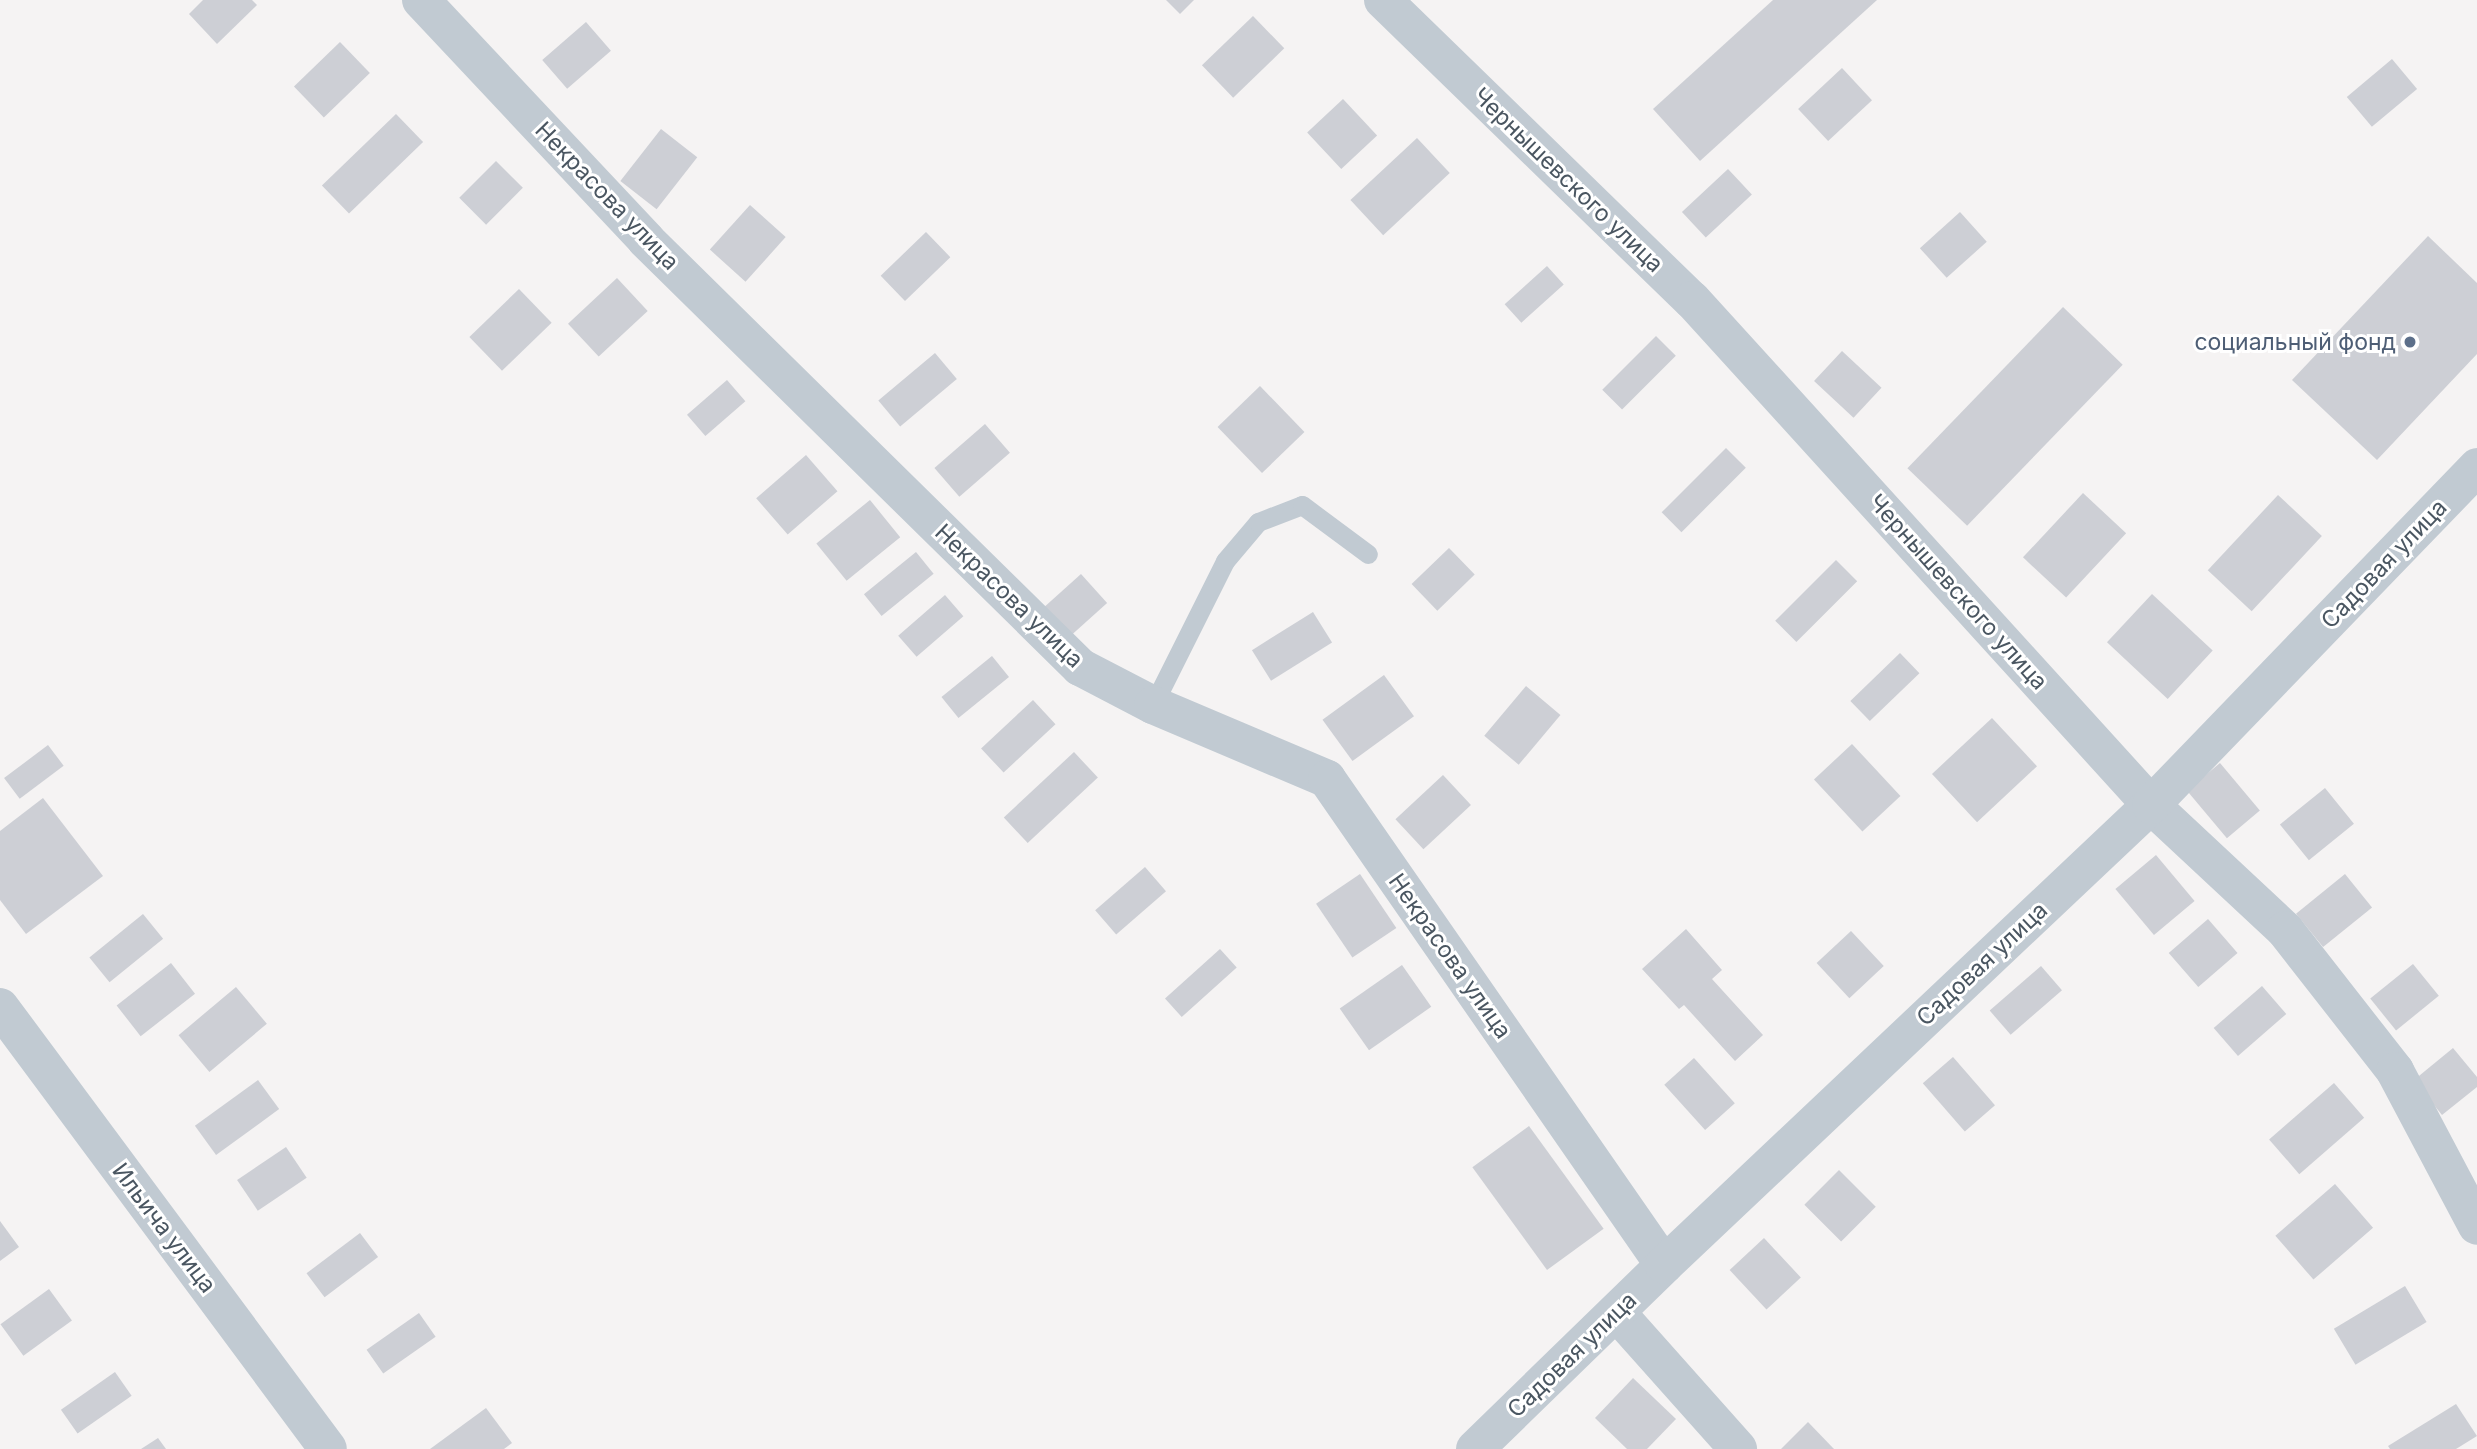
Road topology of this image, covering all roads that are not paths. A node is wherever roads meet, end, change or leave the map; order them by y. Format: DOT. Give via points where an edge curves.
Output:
graph roads {
  1 [pos="421,0"];
  2 [pos="1383,0"];
  3 [pos="2477,467"];
  4 [pos="1367,554"];
  5 [pos="1153,705"];
  6 [pos="2151,805"];
  7 [pos="0,1007"];
  8 [pos="2477,1226"];
  9 [pos="1664,1265"];
  10 [pos="1617,1313"];
  11 [pos="328,1449"];
  12 [pos="1475,1449"];
  13 [pos="1738,1449"];
  1 -- 5 [label="street, Некрасова улица" via="646,240 1080,667"];
  2 -- 6 [label="street, Чернышевского улица" via="1692,300"];
  3 -- 6 [label="street, Садовая улица"];
  4 -- 5 [label="lane" via="1302,505 1258,522 1225,561"];
  5 -- 9 [label="street, Некрасова улица" via="1327,779"];
  6 -- 8 [label="street, Чернышевского улица" via="2285,930 2395,1070"];
  6 -- 9 [label="street, Садовая улица"];
  7 -- 11 [label="street, Ильича улица"];
  9 -- 10 [label="street, Садовая улица"];
  10 -- 12 [label="street, Садовая улица"];
  10 -- 13 [label="street"];
}
